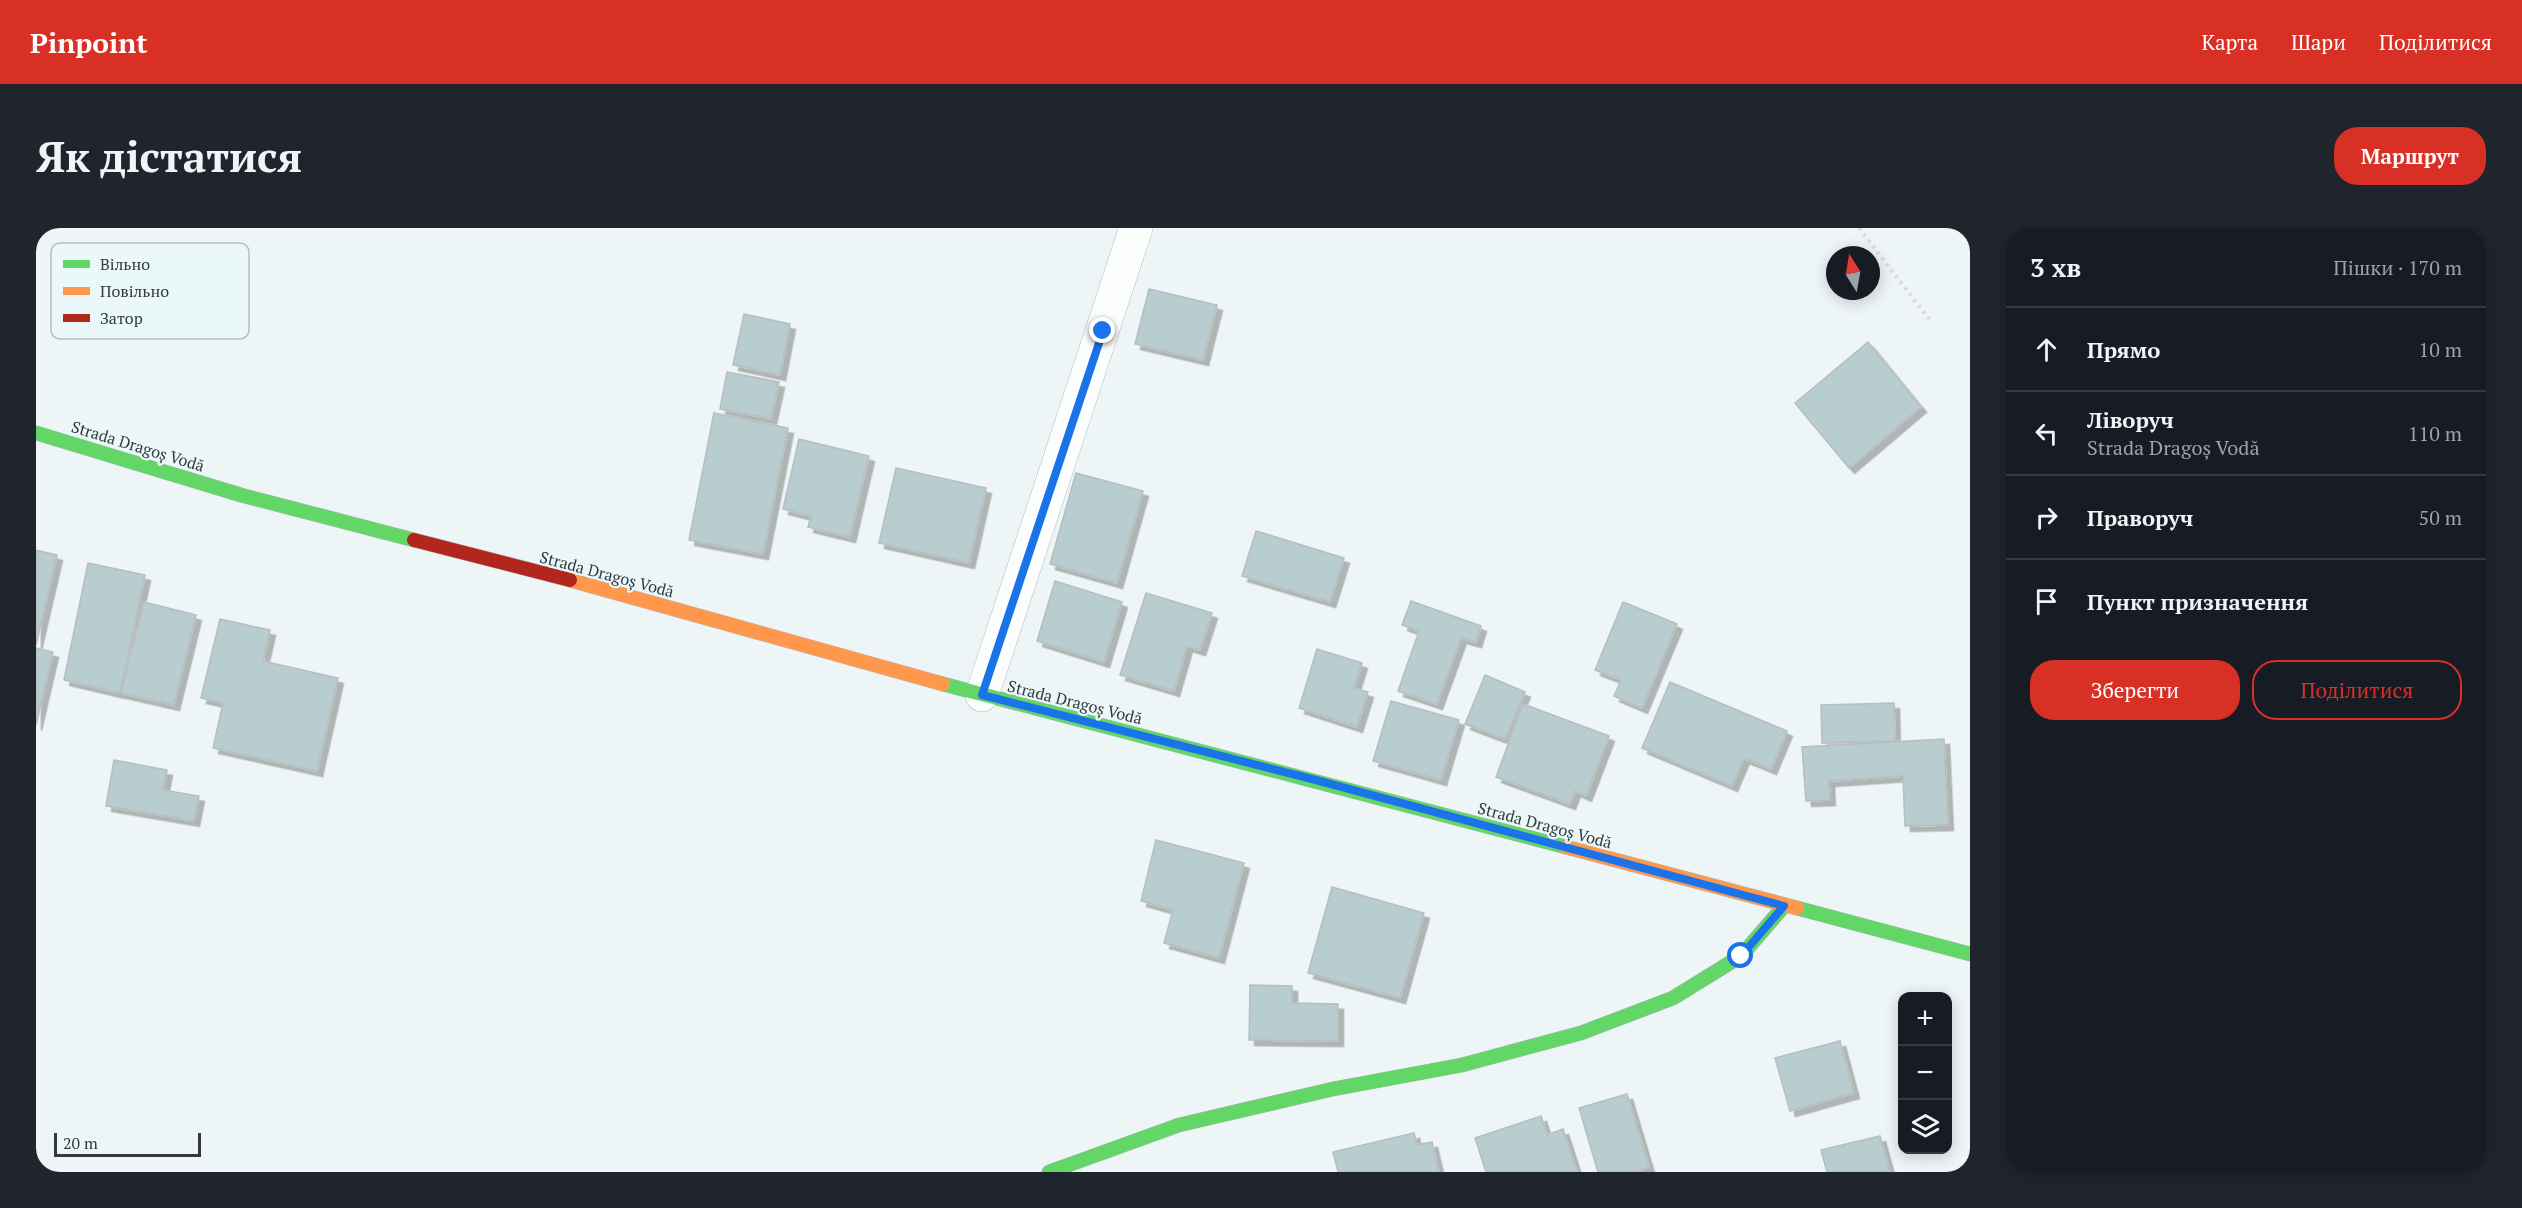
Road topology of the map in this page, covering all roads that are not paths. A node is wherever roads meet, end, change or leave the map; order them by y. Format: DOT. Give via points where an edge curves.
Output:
graph roads {
  1 [pos="1136,228"];
  2 [pos="36,433"];
  3 [pos="982,695"];
  4 [pos="1784,906"];
  5 [pos="1970,954"];
  6 [pos="1049,1172"];
  1 -- 3 [label="street"];
  2 -- 3 [label="main road, Strada Dragoș Vodă" via="241,495 605,589"];
  3 -- 4 [label="main road, Strada Dragoș Vodă"];
  4 -- 5 [label="main road, Strada Dragoș Vodă"];
  4 -- 6 [label="main road" via="1741,956 1673,998 1581,1033 1462,1065 1333,1089 1179,1125"];
}
